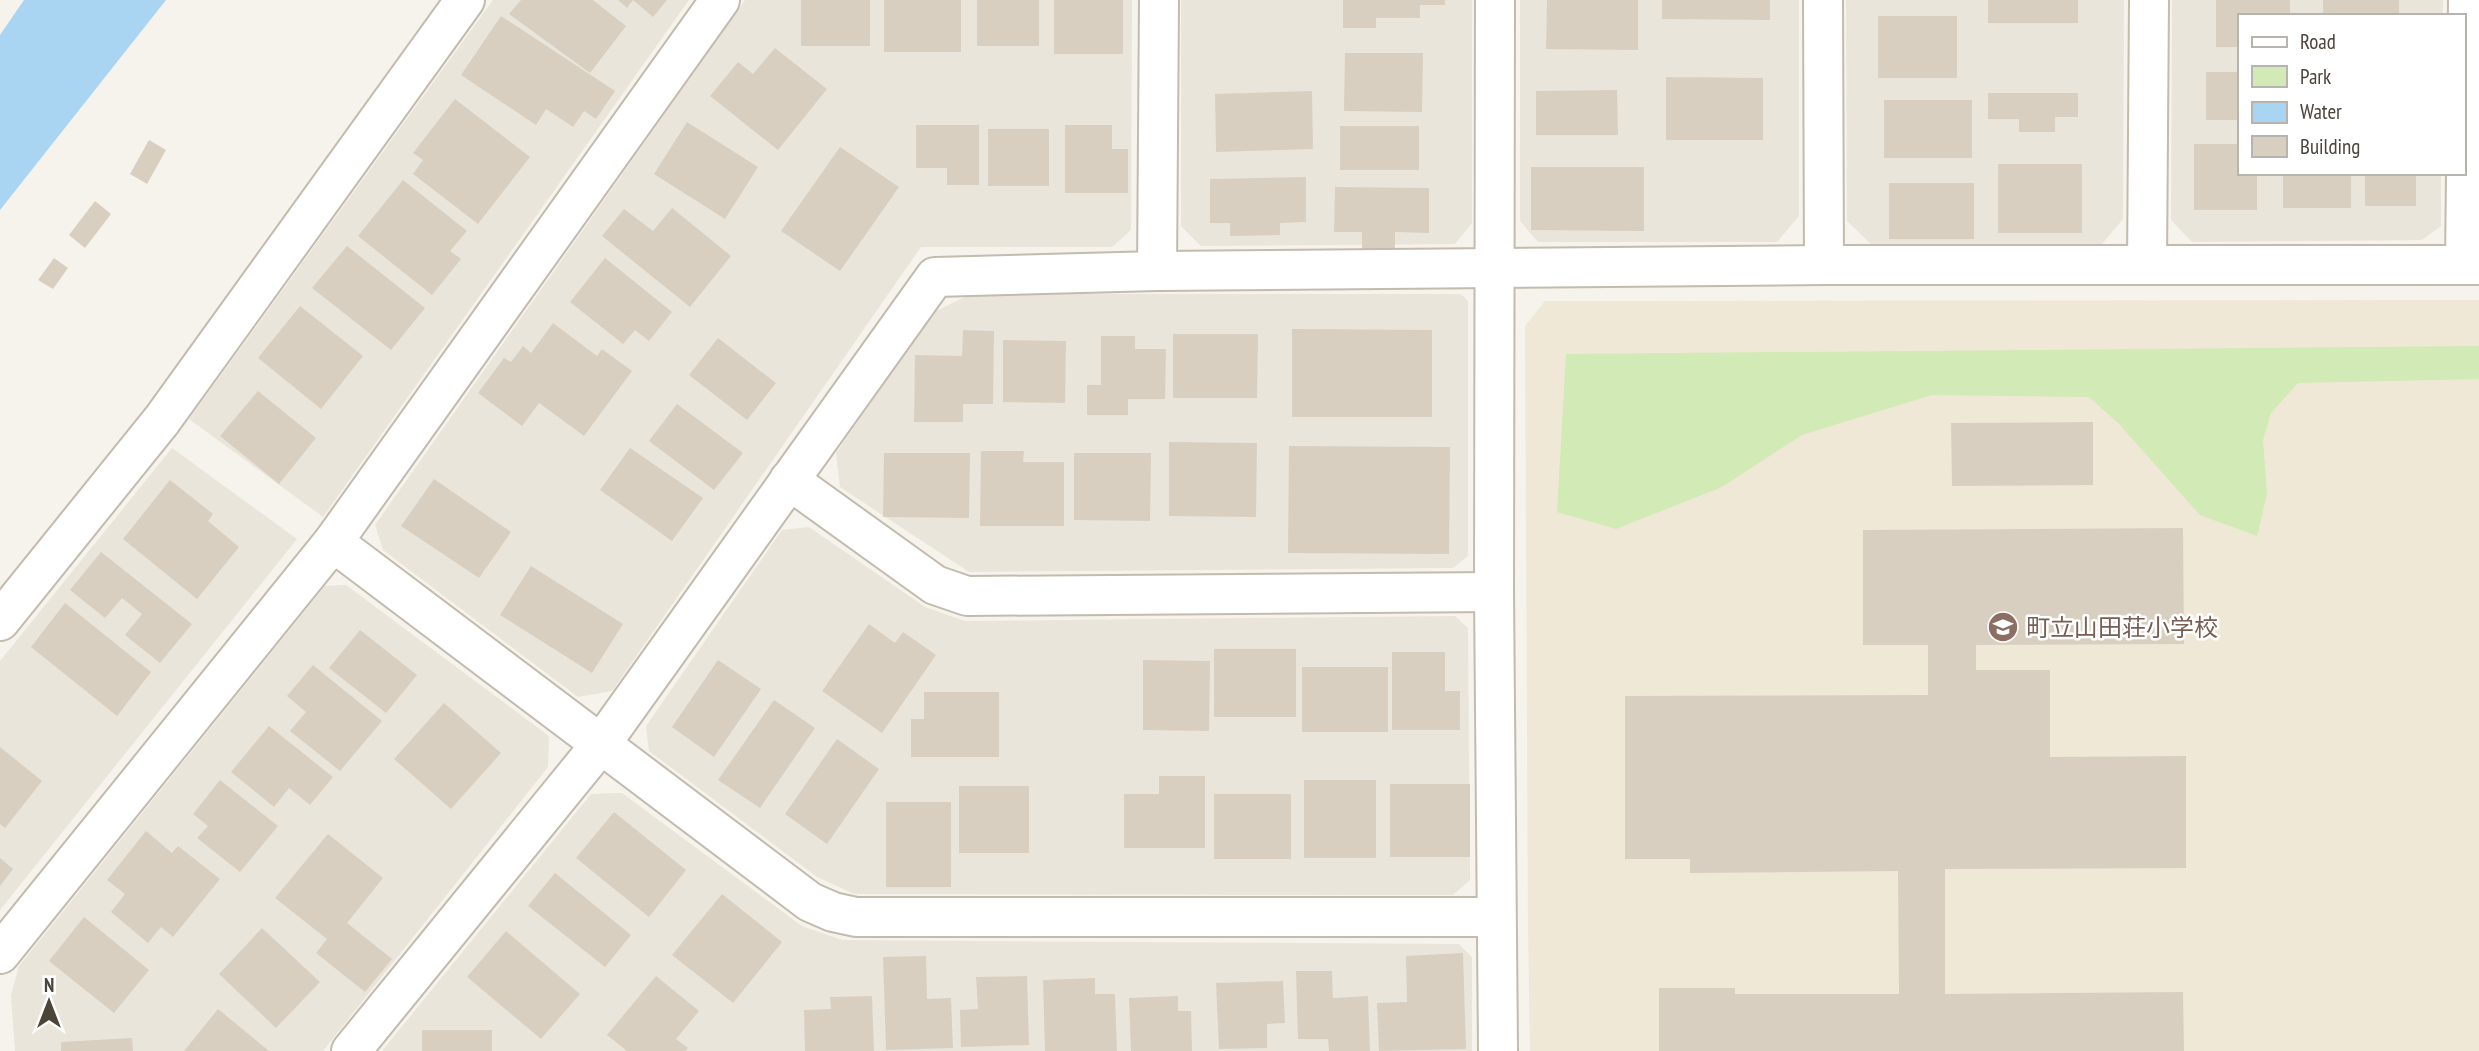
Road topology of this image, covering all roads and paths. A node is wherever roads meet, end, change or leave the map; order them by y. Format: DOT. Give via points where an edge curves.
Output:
graph roads {
  1 [pos="465,0"];
  2 [pos="720,0"];
  3 [pos="1158,0"];
  4 [pos="1494,0"];
  5 [pos="1824,0"];
  6 [pos="2149,0"];
  7 [pos="2468,0"];
  8 [pos="1824,265"];
  9 [pos="2147,265"];
  10 [pos="2472,265"];
  11 [pos="1493,268"];
  12 [pos="1157,271"];
  13 [pos="789,481"];
  14 [pos="333,542"];
  15 [pos="1494,592"];
  16 [pos="0,621"];
  17 [pos="601,744"];
  18 [pos="1496,917"];
  19 [pos="0,954"];
  20 [pos="351,1051"];
  21 [pos="1498,1051"];
  1 -- 16 [label="street" via="162,420"];
  2 -- 14 [label="street"];
  3 -- 12 [label="street"];
  4 -- 11 [label="street"];
  5 -- 8 [label="street"];
  6 -- 9 [label="street"];
  7 -- 10 [label="street"];
  8 -- 9 [label="street"];
  8 -- 11 [label="street"];
  9 -- 10 [label="street"];
  11 -- 12 [label="street"];
  11 -- 15 [label="street"];
  12 -- 13 [label="street" via="935,277"];
  13 -- 15 [label="street" via="935,584 967,596"];
  13 -- 17 [label="street"];
  14 -- 17 [label="street"];
  14 -- 19 [label="street"];
  15 -- 18 [label="street"];
  17 -- 18 [label="street" via="810,902 856,917"];
  17 -- 20 [label="street"];
  18 -- 21 [label="street"];
}
